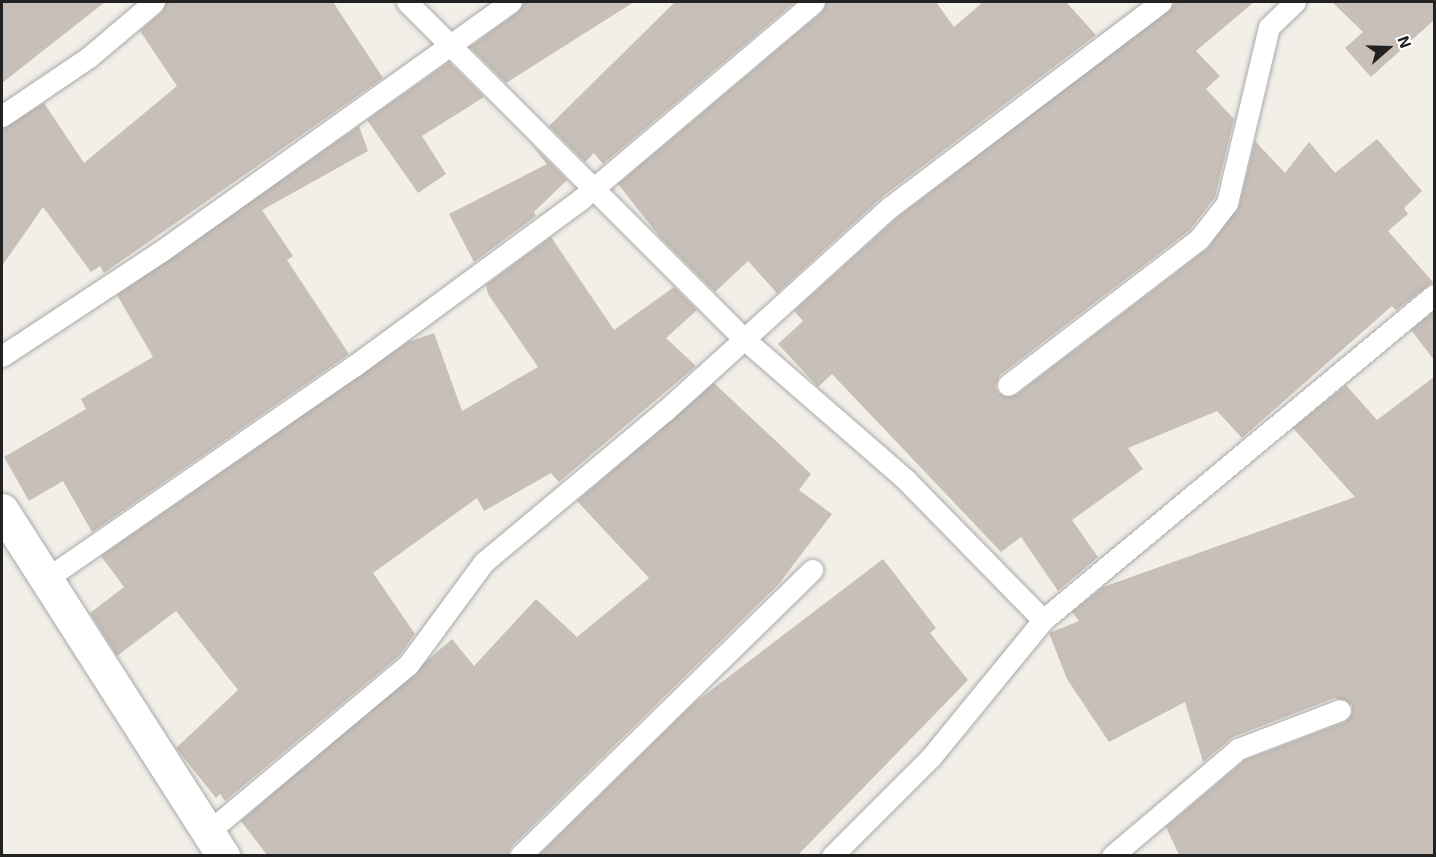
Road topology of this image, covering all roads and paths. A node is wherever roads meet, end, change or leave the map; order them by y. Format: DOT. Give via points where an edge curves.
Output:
graph roads {
  1 [pos="154,2"];
  2 [pos="407,2"];
  3 [pos="511,2"];
  4 [pos="814,2"];
  5 [pos="1161,2"];
  6 [pos="1295,2"];
  7 [pos="449,45"];
  8 [pos="2,116"];
  9 [pos="592,189"];
  10 [pos="1434,295"];
  11 [pos="744,339"];
  12 [pos="2,356"];
  13 [pos="1008,385"];
  14 [pos="2,510"];
  15 [pos="812,570"];
  16 [pos="46,579"];
  17 [pos="1043,620"];
  18 [pos="1340,710"];
  19 [pos="216,844"];
  20 [pos="520,855"];
  21 [pos="831,855"];
  22 [pos="1112,855"];
  1 -- 8 [label="lane" via="89,57"];
  2 -- 7 [label="lane"];
  3 -- 7 [label="lane"];
  4 -- 9 [label="lane"];
  5 -- 11 [label="lane" via="890,207"];
  6 -- 13 [label="lane" via="1269,27 1227,203 1199,239"];
  7 -- 9 [label="lane"];
  7 -- 12 [label="lane" via="160,252"];
  9 -- 11 [label="lane"];
  9 -- 16 [label="lane" via="354,366"];
  10 -- 17 [label="lane"];
  11 -- 17 [label="lane" via="906,480"];
  11 -- 19 [label="lane" via="666,410 484,562 408,665"];
  14 -- 16 [label="street"];
  15 -- 20 [label="lane"];
  16 -- 19 [label="street"];
  17 -- 21 [label="lane" via="931,757"];
  18 -- 22 [label="lane" via="1238,749"];
}
